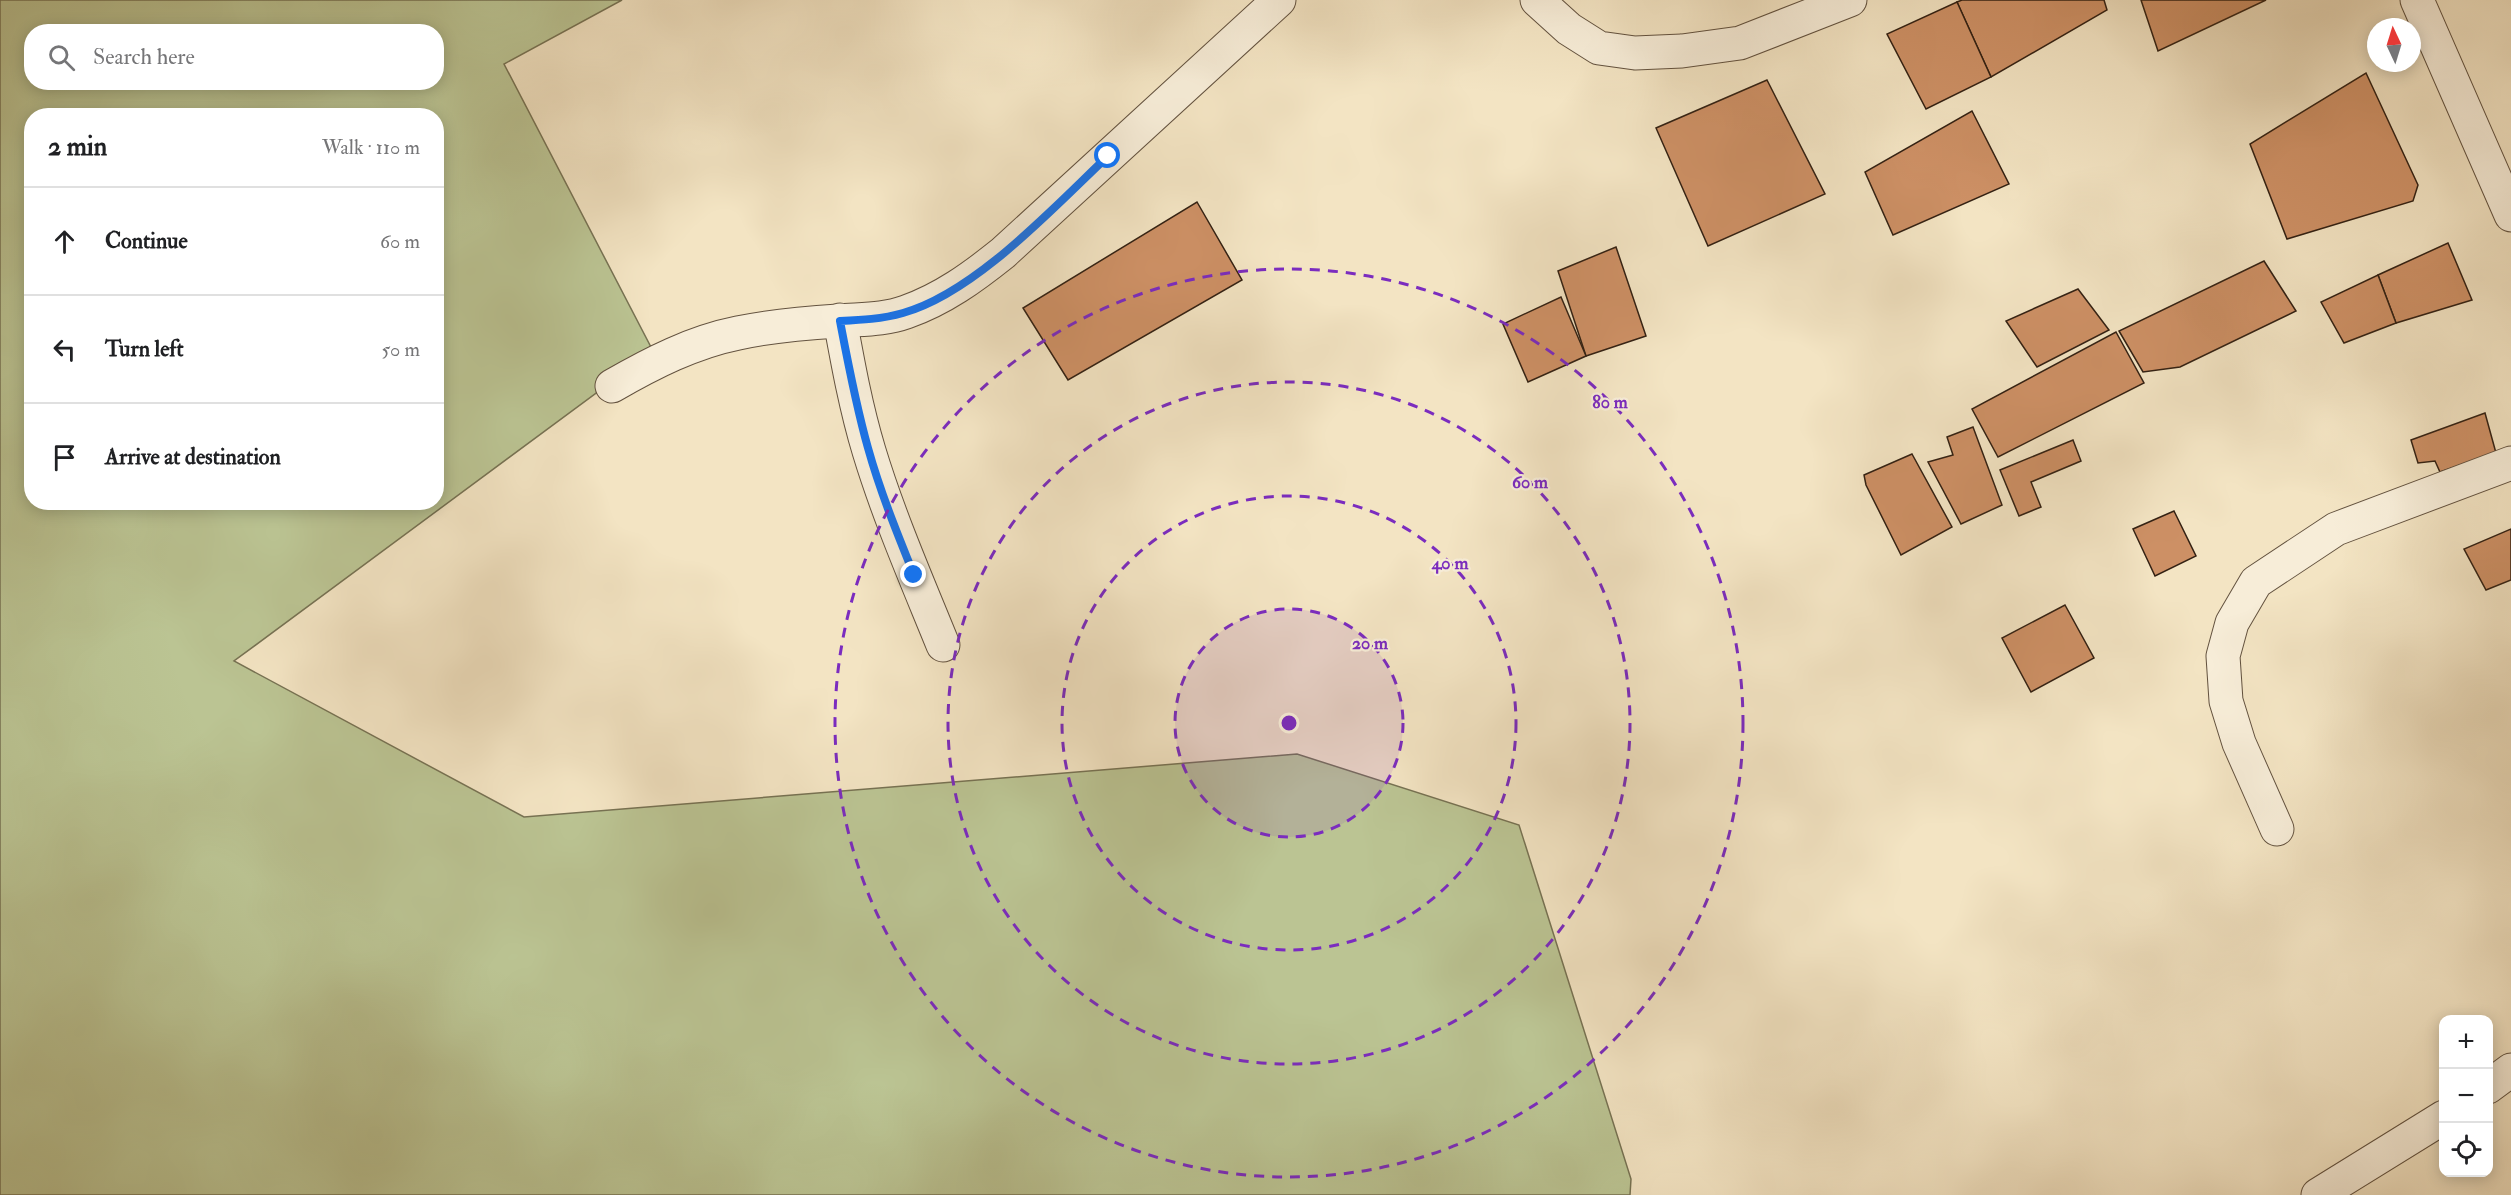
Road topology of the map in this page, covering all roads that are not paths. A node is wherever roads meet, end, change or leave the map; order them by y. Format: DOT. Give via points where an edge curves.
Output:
graph roads {
  1 [pos="1279,0"];
  2 [pos="1537,0"];
  3 [pos="1850,0"];
  4 [pos="2417,0"];
  5 [pos="2511,215"];
  6 [pos="840,321"];
  7 [pos="612,386"];
  8 [pos="2511,463"];
  9 [pos="943,645"];
  10 [pos="2277,829"];
  11 [pos="2511,1071"];
  12 [pos="2493,1084"];
  13 [pos="2439,1120"];
  14 [pos="2318,1195"];
  1 -- 6 [label="street" via="973,278 904,313"];
  2 -- 3 [label="street" via="1569,29 1599,48 1635,53 1740,43"];
  4 -- 5 [label="street"];
  6 -- 7 [label="street" via="777,326 726,336 652,363"];
  6 -- 9 [label="street" via="868,449 889,513"];
  8 -- 10 [label="street" via="2336,529 2256,582 2232,623 2223,656 2226,701 2239,743"];
  11 -- 12 [label="street"];
  13 -- 14 [label="street"];
}
